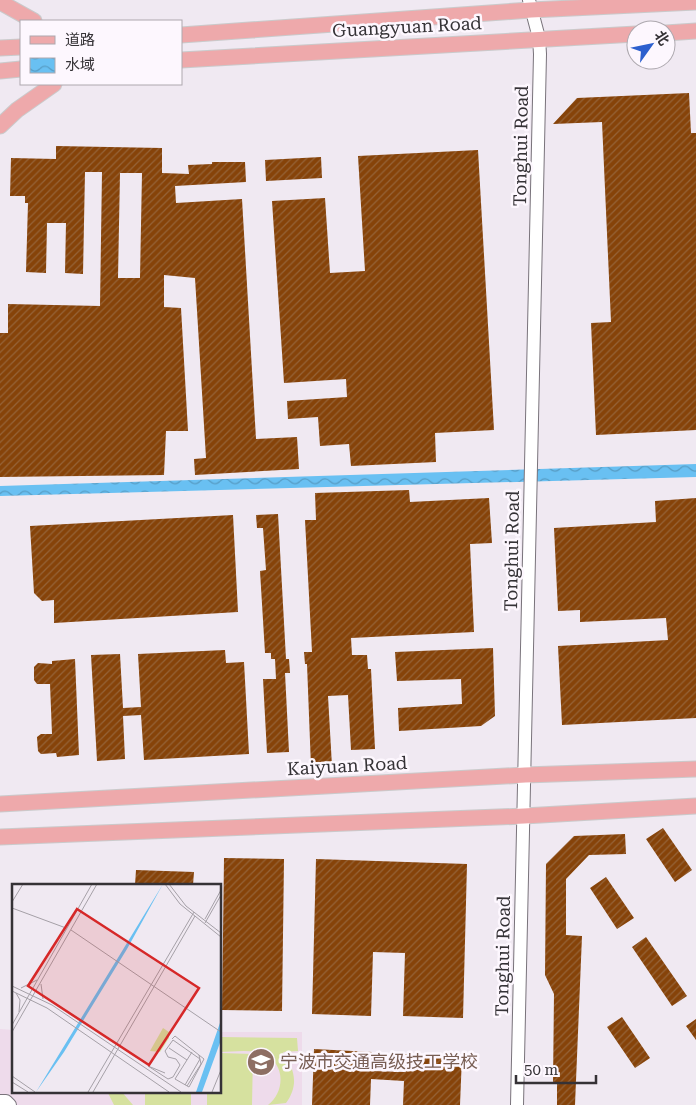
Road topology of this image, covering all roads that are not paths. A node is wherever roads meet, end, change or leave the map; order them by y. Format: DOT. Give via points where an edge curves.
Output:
graph roads {
  1 [pos="0,2"];
  2 [pos="696,2"];
  3 [pos="530,5"];
  4 [pos="32,20"];
  5 [pos="696,31"];
  6 [pos="676,32"];
  7 [pos="626,34"];
  8 [pos="182,35"];
  9 [pos="539,38"];
  10 [pos="20,47"];
  11 [pos="0,48"];
  12 [pos="182,60"];
  13 [pos="20,70"];
  14 [pos="0,71"];
  15 [pos="53,85"];
  16 [pos="0,126"];
  17 [pos="696,769"];
  18 [pos="525,775"];
  19 [pos="0,804"];
  20 [pos="696,806"];
  21 [pos="524,816"];
  22 [pos="0,837"];
  23 [pos="0,1101"];
  24 [pos="10,1105"];
  25 [pos="517,1105"];
  1 -- 4 [label="main road"];
  2 -- 3 [label="main road, Guangyuan Road"];
  3 -- 8 [label="main road, Guangyuan Road"];
  3 -- 9 [label="street, Tonghui Road"];
  5 -- 6 [label="main road"];
  7 -- 9 [label="main road, Guangyuan Road"];
  9 -- 12 [label="main road, Guangyuan Road"];
  9 -- 18 [label="street, Tonghui Road"];
  10 -- 11 [label="main road"];
  13 -- 14 [label="main road"];
  15 -- 16 [label="main road"];
  17 -- 18 [label="main road, Kaiyuan Road"];
  18 -- 19 [label="main road, Kaiyuan Road"];
  18 -- 21 [label="street, Tonghui Road"];
  20 -- 21 [label="main road"];
  21 -- 22 [label="main road"];
  21 -- 25 [label="street, Tonghui Road"];
  23 -- 24 [label="street"];
}
